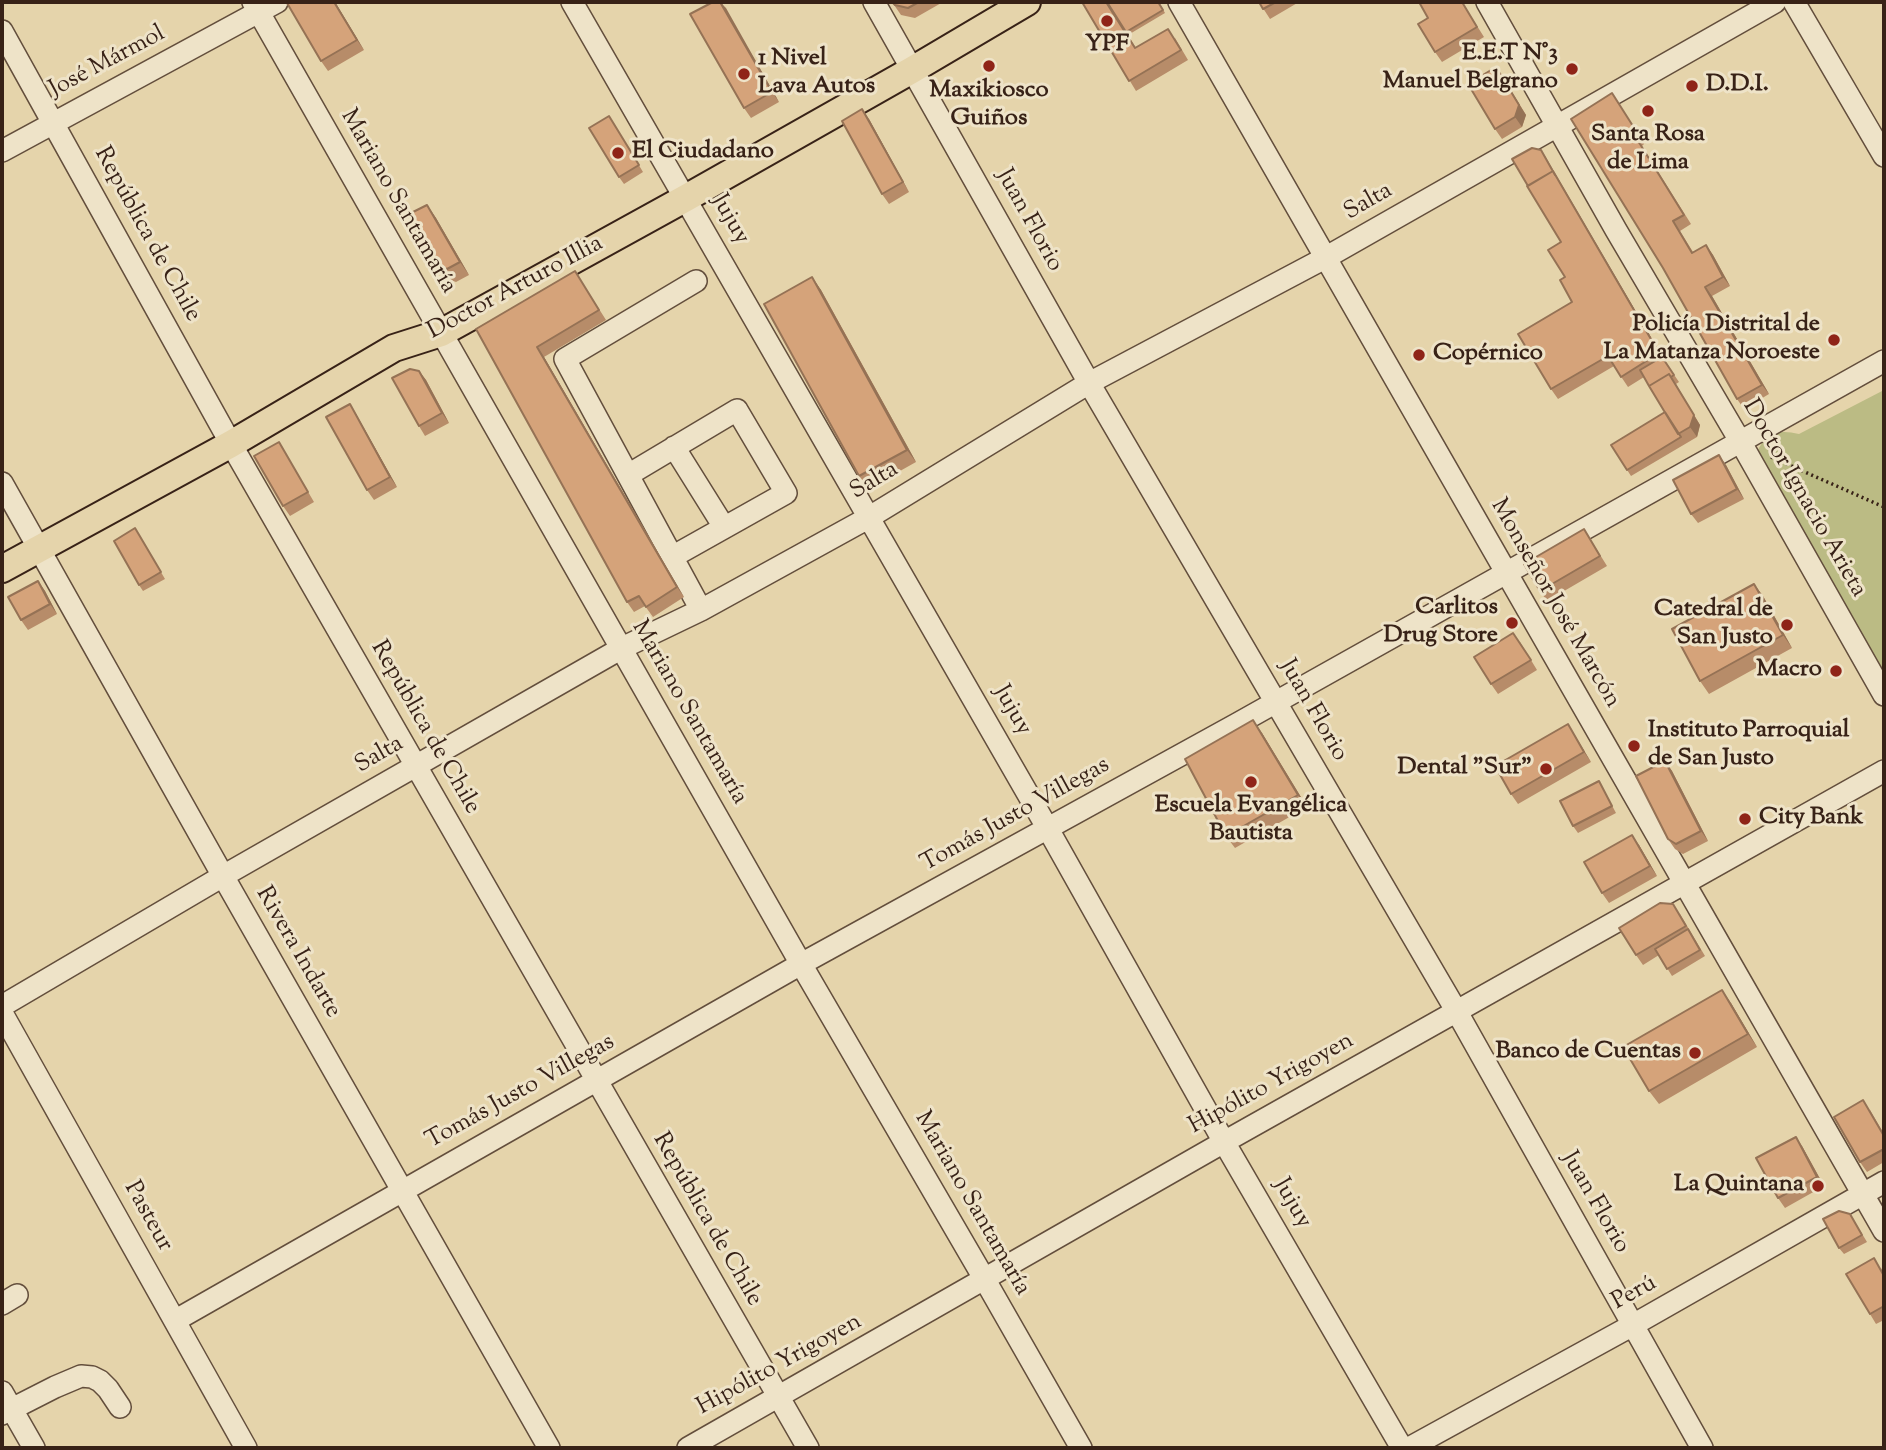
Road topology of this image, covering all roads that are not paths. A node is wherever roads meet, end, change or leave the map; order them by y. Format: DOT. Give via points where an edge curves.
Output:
graph roads {
  1 [pos="572,2"];
  2 [pos="874,2"];
  3 [pos="1027,2"];
  4 [pos="1180,2"];
  5 [pos="1487,2"];
  6 [pos="1775,2"];
  7 [pos="1794,2"];
  8 [pos="263,5"];
  9 [pos="2,31"];
  10 [pos="912,70"];
  11 [pos="54,122"];
  12 [pos="1558,126"];
  13 [pos="2,151"];
  14 [pos="1884,156"];
  15 [pos="686,198"];
  16 [pos="1325,258"];
  17 [pos="696,281"];
  18 [pos="441,333"];
  19 [pos="1884,361"];
  20 [pos="1089,383"];
  21 [pos="1740,441"];
  22 [pos="231,444"];
  23 [pos="674,447"];
  24 [pos="628,475"];
  25 [pos="2,483"];
  26 [pos="868,518"];
  27 [pos="724,527"];
  28 [pos="39,548"];
  29 [pos="672,556"];
  30 [pos="2,569"];
  31 [pos="1507,574"];
  32 [pos="701,610"];
  33 [pos="622,648"];
  34 [pos="1884,695"];
  35 [pos="1276,701"];
  36 [pos="416,766"];
  37 [pos="1884,771"];
  38 [pos="1048,829"];
  39 [pos="223,876"];
  40 [pos="1685,884"];
  41 [pos="801,964"];
  42 [pos="2,1006"];
  43 [pos="1457,1012"];
  44 [pos="2,1013"];
  45 [pos="597,1081"];
  46 [pos="1224,1142"];
  47 [pos="1884,1182"];
  48 [pos="402,1190"];
  49 [pos="1863,1194"];
  50 [pos="1884,1231"];
  51 [pos="985,1280"];
  52 [pos="176,1321"];
  53 [pos="1633,1325"];
  54 [pos="778,1398"];
  55 [pos="5,1405"];
  56 [pos="120,1407"];
  57 [pos="34,1448"];
  58 [pos="246,1448"];
  59 [pos="549,1448"];
  60 [pos="688,1448"];
  61 [pos="808,1448"];
  62 [pos="1081,1448"];
  63 [pos="1402,1448"];
  64 [pos="1409,1448"];
  65 [pos="1702,1448"];
  1 -- 15 [label="street, Jujuy"];
  2 -- 10 [label="street, Juan Florio"];
  3 -- 10 [label="main road, Doctor Arturo Illia"];
  4 -- 16 [label="street, Monseñor José Marcón"];
  5 -- 12 [label="street, Doctor Ignacio Arieta"];
  6 -- 12 [label="street, Salta"];
  7 -- 14 [label="street"];
  8 -- 11 [label="street, José Mármol"];
  8 -- 18 [label="street, Mariano Santamaría"];
  9 -- 11 [label="street, República de Chile"];
  10 -- 15 [label="main road, Doctor Arturo Illia"];
  10 -- 20 [label="street, Juan Florio"];
  11 -- 13 [label="street, José Mármol"];
  11 -- 22 [label="street, República de Chile"];
  12 -- 16 [label="street, Salta"];
  12 -- 21 [label="street, Doctor Ignacio Arieta"];
  15 -- 18 [label="main road, Doctor Arturo Illia"];
  15 -- 26 [label="street, Jujuy"];
  16 -- 20 [label="street, Salta"];
  16 -- 31 [label="street, Monseñor José Marcón"];
  17 -- 24 [label="street" via="565,359"];
  18 -- 22 [label="main road, Doctor Arturo Illia" via="394,348"];
  18 -- 33 [label="street, Mariano Santamaría"];
  19 -- 21 [label="street, Tomás Justo Villegas"];
  20 -- 26 [label="street, Salta"];
  20 -- 35 [label="street, Juan Florio"];
  21 -- 31 [label="street, Tomás Justo Villegas"];
  21 -- 34 [label="street, Doctor Ignacio Arieta"];
  22 -- 28 [label="main road, Doctor Arturo Illia"];
  22 -- 36 [label="street, República de Chile"];
  23 -- 24 [label="street"];
  23 -- 27 [label="street"];
  23 -- 27 [label="street" via="737,410 786,493"];
  24 -- 29 [label="street"];
  25 -- 28 [label="street, Rivera Indarte"];
  26 -- 32 [label="street, Salta"];
  26 -- 38 [label="street, Jujuy"];
  27 -- 29 [label="street"];
  28 -- 30 [label="main road, Doctor Arturo Illia"];
  28 -- 39 [label="street, Rivera Indarte"];
  29 -- 32 [label="street"];
  31 -- 35 [label="street, Tomás Justo Villegas"];
  31 -- 40 [label="street, Monseñor José Marcón"];
  32 -- 33 [label="street, Salta"];
  33 -- 36 [label="street, Salta"];
  33 -- 41 [label="street, Mariano Santamaría"];
  35 -- 38 [label="street, Tomás Justo Villegas"];
  35 -- 43 [label="street, Juan Florio"];
  36 -- 39 [label="street, Salta"];
  36 -- 45 [label="street, República de Chile"];
  37 -- 40 [label="street, Hipólito Yrigoyen"];
  38 -- 41 [label="street, Tomás Justo Villegas"];
  38 -- 46 [label="street, Jujuy"];
  39 -- 42 [label="street, Salta"];
  39 -- 48 [label="street, Rivera Indarte"];
  40 -- 43 [label="street, Hipólito Yrigoyen"];
  40 -- 49 [label="street, Monseñor José Marcón"];
  41 -- 45 [label="street, Tomás Justo Villegas"];
  41 -- 51 [label="street, Mariano Santamaría"];
  43 -- 46 [label="street, Hipólito Yrigoyen"];
  43 -- 53 [label="street, Juan Florio"];
  44 -- 52 [label="street, Pasteur"];
  45 -- 48 [label="street, Tomás Justo Villegas"];
  45 -- 54 [label="street, República de Chile"];
  46 -- 51 [label="street, Hipólito Yrigoyen"];
  46 -- 63 [label="street, Jujuy"];
  47 -- 49 [label="street, Perú"];
  48 -- 52 [label="street, Tomás Justo Villegas"];
  48 -- 59 [label="street, Rivera Indarte"];
  49 -- 50 [label="street, Monseñor José Marcón"];
  49 -- 53 [label="street, Perú"];
  51 -- 54 [label="street, Hipólito Yrigoyen"];
  51 -- 62 [label="street, Mariano Santamaría"];
  52 -- 58 [label="street, Pasteur"];
  53 -- 64 [label="street, Perú"];
  53 -- 65 [label="street, Juan Florio"];
  54 -- 60 [label="street, Hipólito Yrigoyen"];
  54 -- 61 [label="street, República de Chile"];
  55 -- 56 [label="street" via="81,1376 100,1381"];
  55 -- 57 [label="street"];
}
